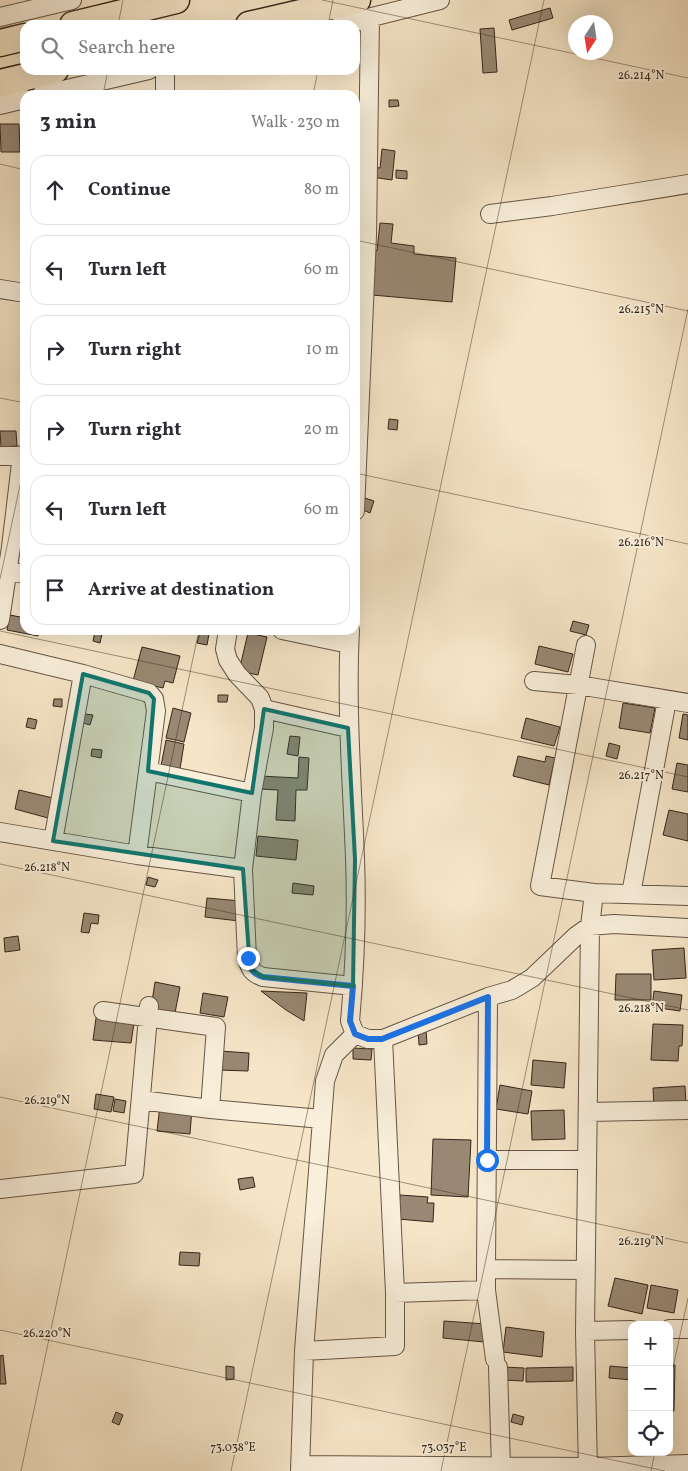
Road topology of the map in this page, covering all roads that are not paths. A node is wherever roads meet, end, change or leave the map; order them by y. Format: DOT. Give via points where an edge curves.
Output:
graph roads {
  1 [pos="72,0"];
  2 [pos="176,0"];
  3 [pos="440,0"];
  4 [pos="364,9"];
  5 [pos="0,17"];
  6 [pos="94,20"];
  7 [pos="285,20"];
  8 [pos="348,20"];
  9 [pos="20,37"];
  10 [pos="0,43"];
  11 [pos="34,75"];
  12 [pos="127,75"];
  13 [pos="165,75"];
  14 [pos="0,83"];
  15 [pos="63,90"];
  16 [pos="165,90"];
  17 [pos="20,100"];
  18 [pos="0,104"];
  19 [pos="688,184"];
  20 [pos="490,214"];
  21 [pos="361,235"];
  22 [pos="360,281"];
  23 [pos="0,288"];
  24 [pos="20,291"];
  25 [pos="20,455"];
  26 [pos="0,456"];
  27 [pos="20,475"];
  28 [pos="6,547"];
  29 [pos="7,571"];
  30 [pos="20,573"];
  31 [pos="0,620"];
  32 [pos="227,635"];
  33 [pos="330,635"];
  34 [pos="349,637"];
  35 [pos="586,645"];
  36 [pos="0,654"];
  37 [pos="83,674"];
  38 [pos="534,680"];
  39 [pos="578,685"];
  40 [pos="667,700"];
  41 [pos="688,703"];
  42 [pos="264,710"];
  43 [pos="348,728"];
  44 [pos="148,771"];
  45 [pos="252,793"];
  46 [pos="0,832"];
  47 [pos="53,841"];
  48 [pos="138,855"];
  49 [pos="243,869"];
  50 [pos="594,893"];
  51 [pos="631,894"];
  52 [pos="688,896"];
  53 [pos="590,926"];
  54 [pos="688,928"];
  55 [pos="353,986"];
  56 [pos="488,997"];
  57 [pos="103,1011"];
  58 [pos="149,1012"];
  59 [pos="355,1034"];
  60 [pos="382,1039"];
  61 [pos="141,1100"];
  62 [pos="210,1108"];
  63 [pos="688,1110"];
  64 [pos="588,1112"];
  65 [pos="322,1119"];
  66 [pos="487,1160"];
  67 [pos="587,1160"];
  68 [pos="0,1189"];
  69 [pos="486,1269"];
  70 [pos="586,1270"];
  71 [pos="486,1290"];
  72 [pos="395,1293"];
  73 [pos="673,1329"];
  74 [pos="688,1329"];
  75 [pos="628,1330"];
  76 [pos="585,1331"];
  77 [pos="304,1351"];
  78 [pos="688,1464"];
  79 [pos="300,1468"];
  80 [pos="393,1468"];
  81 [pos="492,1468"];
  82 [pos="588,1469"];
  1 -- 5 [label="street"];
  2 -- 6 [label="highway"];
  3 -- 4 [label="street"];
  4 -- 7 [label="highway"];
  4 -- 8 [label="street"];
  4 -- 21 [label="street"];
  9 -- 10 [label="highway"];
  11 -- 14 [label="highway"];
  12 -- 15 [label="street"];
  13 -- 16 [label="street"];
  17 -- 18 [label="street"];
  19 -- 20 [label="street"];
  21 -- 22 [label="street"];
  23 -- 24 [label="street"];
  25 -- 26 [label="street"];
  27 -- 28 [label="street"];
  28 -- 29 [label="street"];
  29 -- 30 [label="street"];
  29 -- 31 [label="street"];
  32 -- 42 [label="street" via="224,649 228,660 260,698"];
  33 -- 34 [label="street"];
  34 -- 43 [label="street"];
  35 -- 39 [label="street"];
  36 -- 37 [label="street"];
  37 -- 44 [label="street" via="149,693 154,699 156,711"];
  37 -- 47 [label="street"];
  38 -- 39 [label="street"];
  39 -- 40 [label="street"];
  39 -- 50 [label="street" via="540,886"];
  40 -- 41 [label="street"];
  40 -- 51 [label="street"];
  42 -- 43 [label="street"];
  42 -- 45 [label="street" via="264,728"];
  43 -- 55 [label="street" via="355,859"];
  44 -- 45 [label="street"];
  44 -- 48 [label="street"];
  45 -- 49 [label="street"];
  46 -- 47 [label="street"];
  47 -- 48 [label="street"];
  48 -- 49 [label="street"];
  49 -- 55 [label="street" via="250,969 263,977"];
  50 -- 51 [label="street"];
  50 -- 53 [label="street"];
  51 -- 52 [label="street"];
  53 -- 54 [label="street"];
  53 -- 56 [label="street" via="532,978 512,990"];
  53 -- 64 [label="street"];
  55 -- 59 [label="street" via="350,1021"];
  56 -- 60 [label="street"];
  56 -- 66 [label="street"];
  57 -- 58 [label="street"];
  58 -- 61 [label="street"];
  58 -- 62 [label="street" via="216,1027"];
  59 -- 60 [label="street" via="368,1039"];
  59 -- 65 [label="street" via="334,1055 328,1067"];
  60 -- 72 [label="street"];
  61 -- 62 [label="street"];
  61 -- 68 [label="street" via="134,1174"];
  62 -- 65 [label="street"];
  63 -- 64 [label="street"];
  64 -- 67 [label="street"];
  65 -- 77 [label="street"];
  66 -- 67 [label="street"];
  66 -- 69 [label="street"];
  67 -- 70 [label="street"];
  69 -- 70 [label="street"];
  69 -- 71 [label="street"];
  70 -- 76 [label="street"];
  71 -- 72 [label="street"];
  71 -- 81 [label="street" via="496,1363"];
  72 -- 77 [label="street" via="395,1346"];
  73 -- 74 [label="street"];
  75 -- 76 [label="street"];
  76 -- 82 [label="street"];
  77 -- 79 [label="street"];
  78 -- 82 [label="street"];
  79 -- 80 [label="street"];
  80 -- 81 [label="street"];
  81 -- 82 [label="street"];
}
